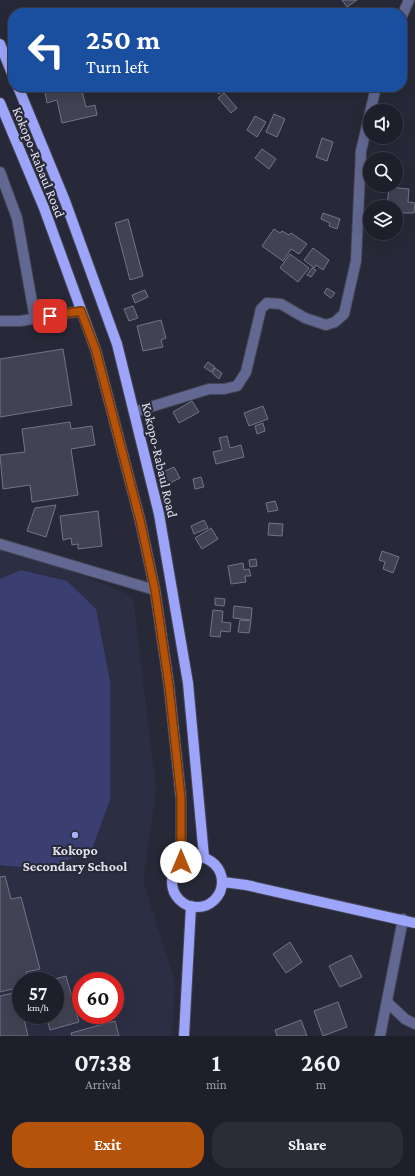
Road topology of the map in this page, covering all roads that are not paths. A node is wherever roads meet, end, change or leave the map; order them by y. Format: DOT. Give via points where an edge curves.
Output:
graph roads {
  1 [pos="0,44"];
  2 [pos="8,64"];
  3 [pos="20,92"];
  4 [pos="375,92"];
  5 [pos="0,103"];
  6 [pos="0,172"];
  7 [pos="81,311"];
  8 [pos="35,319"];
  9 [pos="0,321"];
  10 [pos="134,412"];
  11 [pos="0,544"];
  12 [pos="155,590"];
  13 [pos="204,857"];
  14 [pos="181,862"];
  15 [pos="223,882"];
  16 [pos="191,906"];
  17 [pos="403,919"];
  18 [pos="415,923"];
  19 [pos="387,1002"];
  20 [pos="415,1024"];
  21 [pos="184,1036"];
  22 [pos="380,1036"];
  1 -- 2 [label="main road"];
  3 -- 10 [label="main road, Kokopo-Rabaul Road" via="65,201 117,344"];
  4 -- 10 [label="street" via="361,151 356,261 344,314 335,322 326,325 306,318 281,304 267,303 261,309 246,372 237,386 209,389"];
  5 -- 7 [label="main road, Kokopo-Rabaul Road" via="44,208"];
  6 -- 8 [label="street" via="17,218"];
  7 -- 8 [label="street"];
  7 -- 12 [label="main road, Kokopo-Rabaul Road" via="96,351 140,520"];
  8 -- 9 [label="street"];
  10 -- 13 [label="main road, Kokopo-Rabaul Road" via="159,514 188,683"];
  11 -- 12 [label="street"];
  12 -- 14 [label="main road, Kokopo-Rabaul Road" via="181,798"];
  13 -- 14 [label="main road" via="196,856"];
  13 -- 15 [label="main road" via="218,867"];
  14 -- 16 [label="main road" via="175,870 172,884 180,900"];
  15 -- 16 [label="main road" via="216,899 200,907"];
  15 -- 17 [label="main road" via="246,884"];
  16 -- 21 [label="main road"];
  17 -- 18 [label="main road"];
  17 -- 19 [label="street"];
  19 -- 20 [label="street" via="405,1019"];
  19 -- 22 [label="street"];
}
